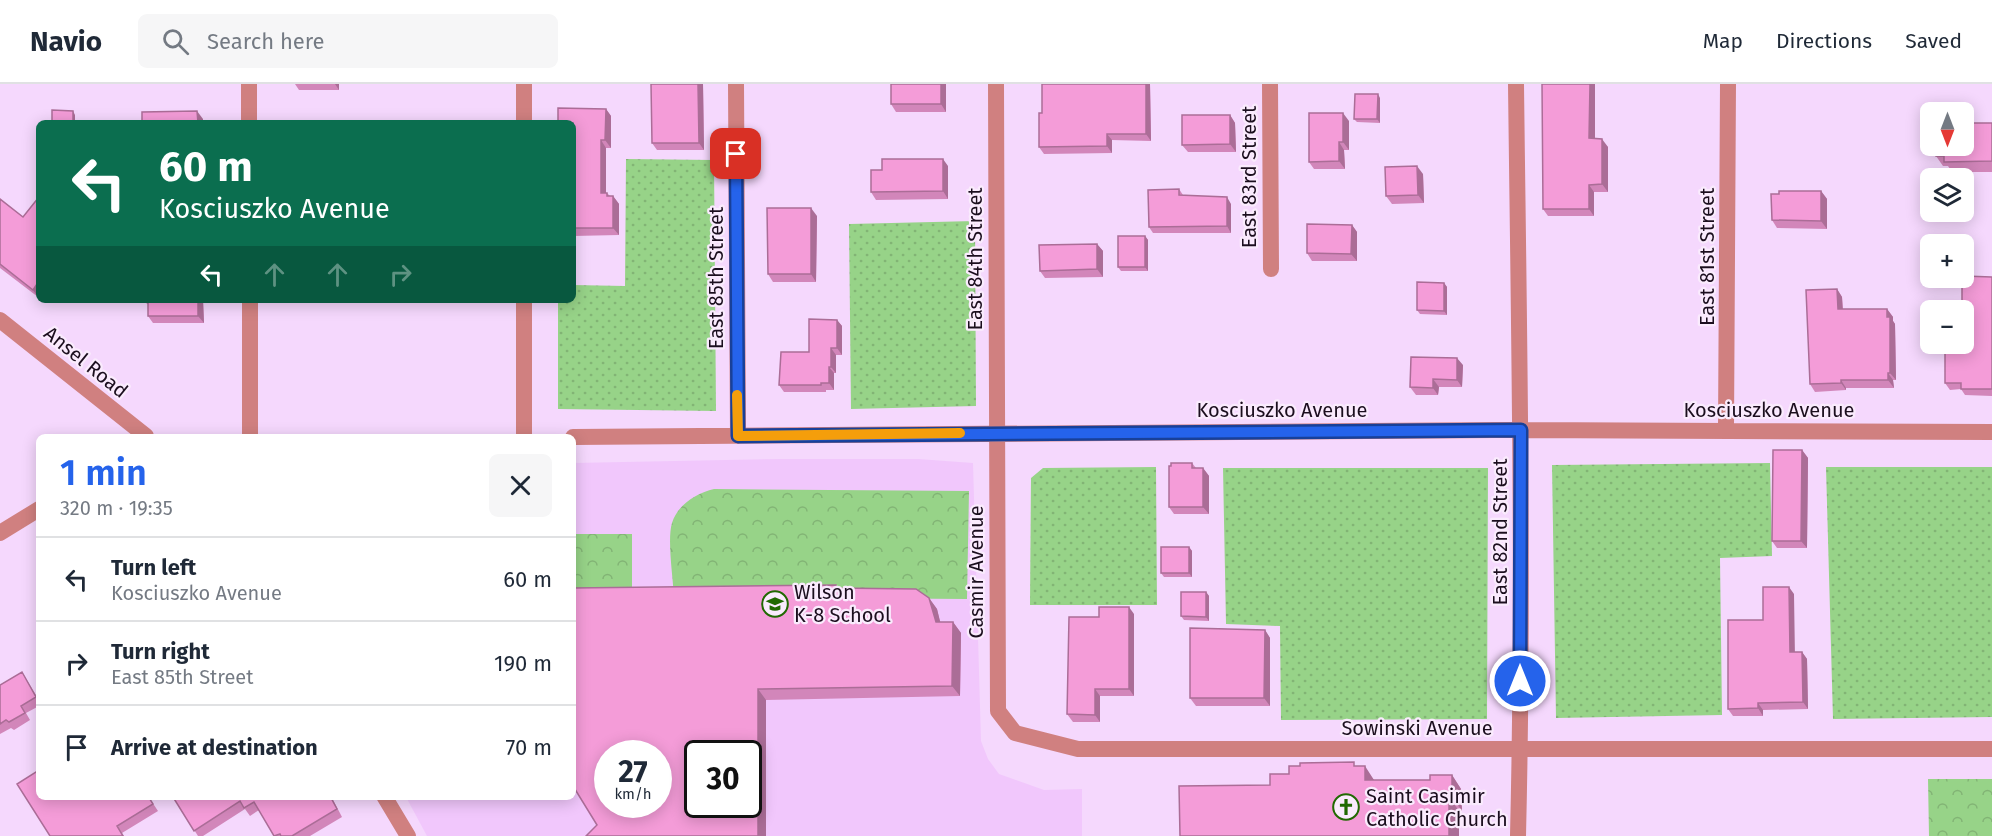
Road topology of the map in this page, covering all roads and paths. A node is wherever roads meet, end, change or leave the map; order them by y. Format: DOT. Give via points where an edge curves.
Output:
graph roads {
  1 [pos="249,84"];
  2 [pos="524,84"];
  3 [pos="736,84"];
  4 [pos="996,84"];
  5 [pos="1270,84"];
  6 [pos="1516,84"];
  7 [pos="1728,84"];
  8 [pos="249,120"];
  9 [pos="524,120"];
  10 [pos="1271,269"];
  11 [pos="250,303"];
  12 [pos="524,303"];
  13 [pos="0,320"];
  14 [pos="1521,430"];
  15 [pos="1726,430"];
  16 [pos="1992,432"];
  17 [pos="996,433"];
  18 [pos="143,434"];
  19 [pos="250,434"];
  20 [pos="524,434"];
  21 [pos="738,436"];
  22 [pos="576,437"];
  23 [pos="36,510"];
  24 [pos="0,533"];
  25 [pos="998,711"];
  26 [pos="1520,749"];
  27 [pos="1992,749"];
  28 [pos="386,800"];
  29 [pos="408,836"];
  30 [pos="1518,836"];
  1 -- 8 [label="street"];
  2 -- 9 [label="street"];
  3 -- 21 [label="street, East 85th Street"];
  4 -- 17 [label="street, East 84th Street"];
  5 -- 10 [label="street, East 83rd Street"];
  6 -- 14 [label="street, East 82nd Street"];
  7 -- 15 [label="street, East 81st Street"];
  11 -- 19 [label="street"];
  12 -- 20 [label="street"];
  13 -- 18 [label="street, Ansel Road"];
  14 -- 15 [label="street, Kosciuszko Avenue"];
  14 -- 17 [label="street, Kosciuszko Avenue"];
  14 -- 26 [label="street, East 82nd Street"];
  15 -- 16 [label="street, Kosciuszko Avenue"];
  17 -- 21 [label="street, Kosciuszko Avenue"];
  17 -- 25 [label="street, Casmir Avenue"];
  21 -- 22 [label="street, Kosciuszko Avenue"];
  23 -- 24 [label="street"];
  25 -- 26 [label="street, Sowinski Avenue" via="1015,733 1078,749"];
  26 -- 27 [label="street, Sowinski Avenue"];
  26 -- 30 [label="street, East 82nd Street"];
  28 -- 29 [label="street"];
}
